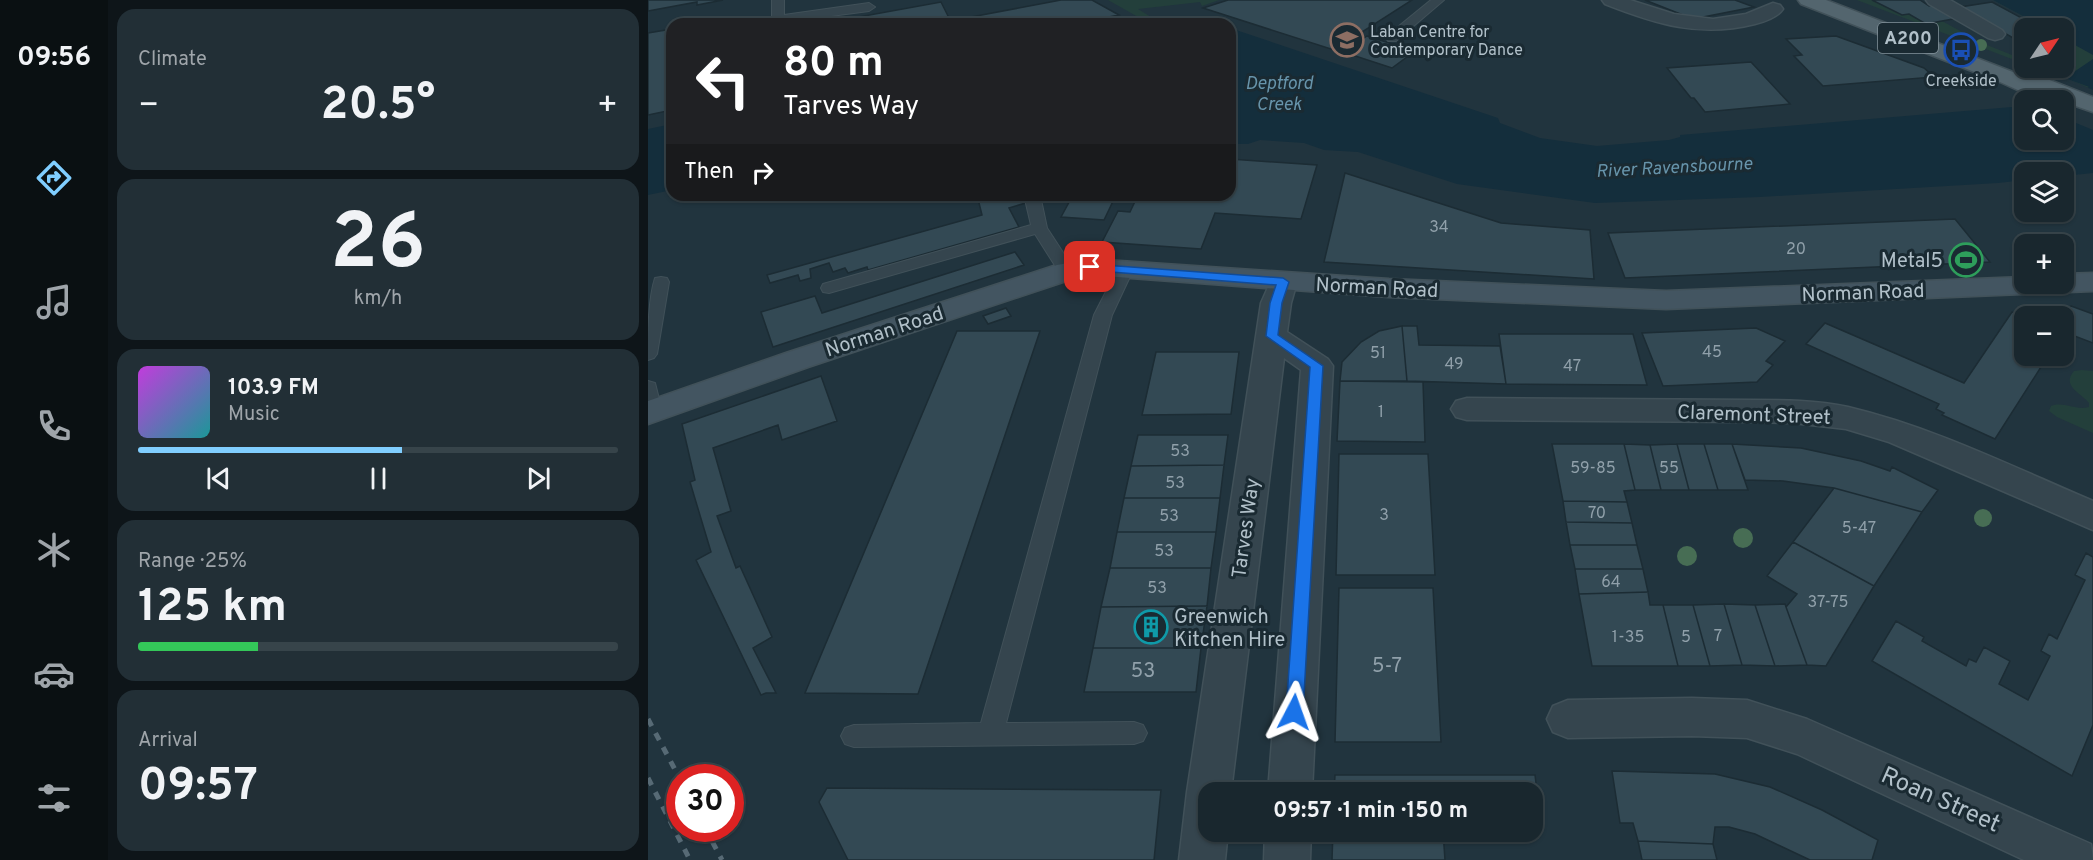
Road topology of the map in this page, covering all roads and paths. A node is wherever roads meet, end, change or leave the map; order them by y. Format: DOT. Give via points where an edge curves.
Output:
graph roads {
  1 [pos="778,0"];
  2 [pos="1438,0"];
  3 [pos="1612,0"];
  4 [pos="1808,0"];
  5 [pos="1938,0"];
  6 [pos="869,8"];
  7 [pos="1773,9"];
  8 [pos="778,18"];
  9 [pos="786,18"];
  10 [pos="1995,34"];
  11 [pos="1392,38"];
  12 [pos="2040,90"];
  13 [pos="2074,100"];
  14 [pos="2093,105"];
  15 [pos="2074,107"];
  16 [pos="2093,115"];
  17 [pos="1033,201"];
  18 [pos="1039,228"];
  19 [pos="1126,268"];
  20 [pos="1067,271"];
  21 [pos="661,282"];
  22 [pos="1283,282"];
  23 [pos="2093,282"];
  24 [pos="2074,283"];
  25 [pos="2014,286"];
  26 [pos="829,288"];
  27 [pos="1272,336"];
  28 [pos="648,354"];
  29 [pos="649,404"];
  30 [pos="1467,409"];
  31 [pos="2093,516"];
  32 [pos="1568,719"];
  33 [pos="1134,733"];
  34 [pos="990,735"];
  35 [pos="854,736"];
  36 [pos="1210,782"];
  37 [pos="1291,782"];
  38 [pos="1204,842"];
  39 [pos="1288,842"];
  40 [pos="1202,860"];
  41 [pos="1287,860"];
  42 [pos="2075,860"];
  1 -- 8 [label="lane"];
  2 -- 11 [label="lane"];
  3 -- 7 [label="street" via="1667,20 1714,25 1747,22"];
  4 -- 12 [label="main road, A200"];
  5 -- 10 [label="street"];
  6 -- 9 [label="lane"];
  13 -- 14 [label="main road, A200"];
  15 -- 16 [label="main road"];
  17 -- 18 [label="lane"];
  18 -- 20 [label="lane"];
  18 -- 26 [label="lane"];
  19 -- 20 [label="main road, Norman Road"];
  19 -- 22 [label="main road, Norman Road"];
  19 -- 34 [label="lane" via="1103,315"];
  20 -- 29 [label="main road, Norman Road"];
  21 -- 28 [label="lane"];
  22 -- 25 [label="main road, Norman Road" via="1666,300"];
  22 -- 27 [label="street, Tarves Way"];
  23 -- 24 [label="main road"];
  27 -- 36 [label="street, Tarves Way"];
  27 -- 37 [label="street" via="1317,366"];
  30 -- 31 [label="street, Claremont Street" via="1752,411 1846,418 1900,433"];
  32 -- 42 [label="street, Roan Street" via="1747,719 1807,738"];
  33 -- 34 [label="lane"];
  34 -- 35 [label="lane"];
  38 -- 40 [label="street, Tarves Way"];
  39 -- 41 [label="street"];
}
